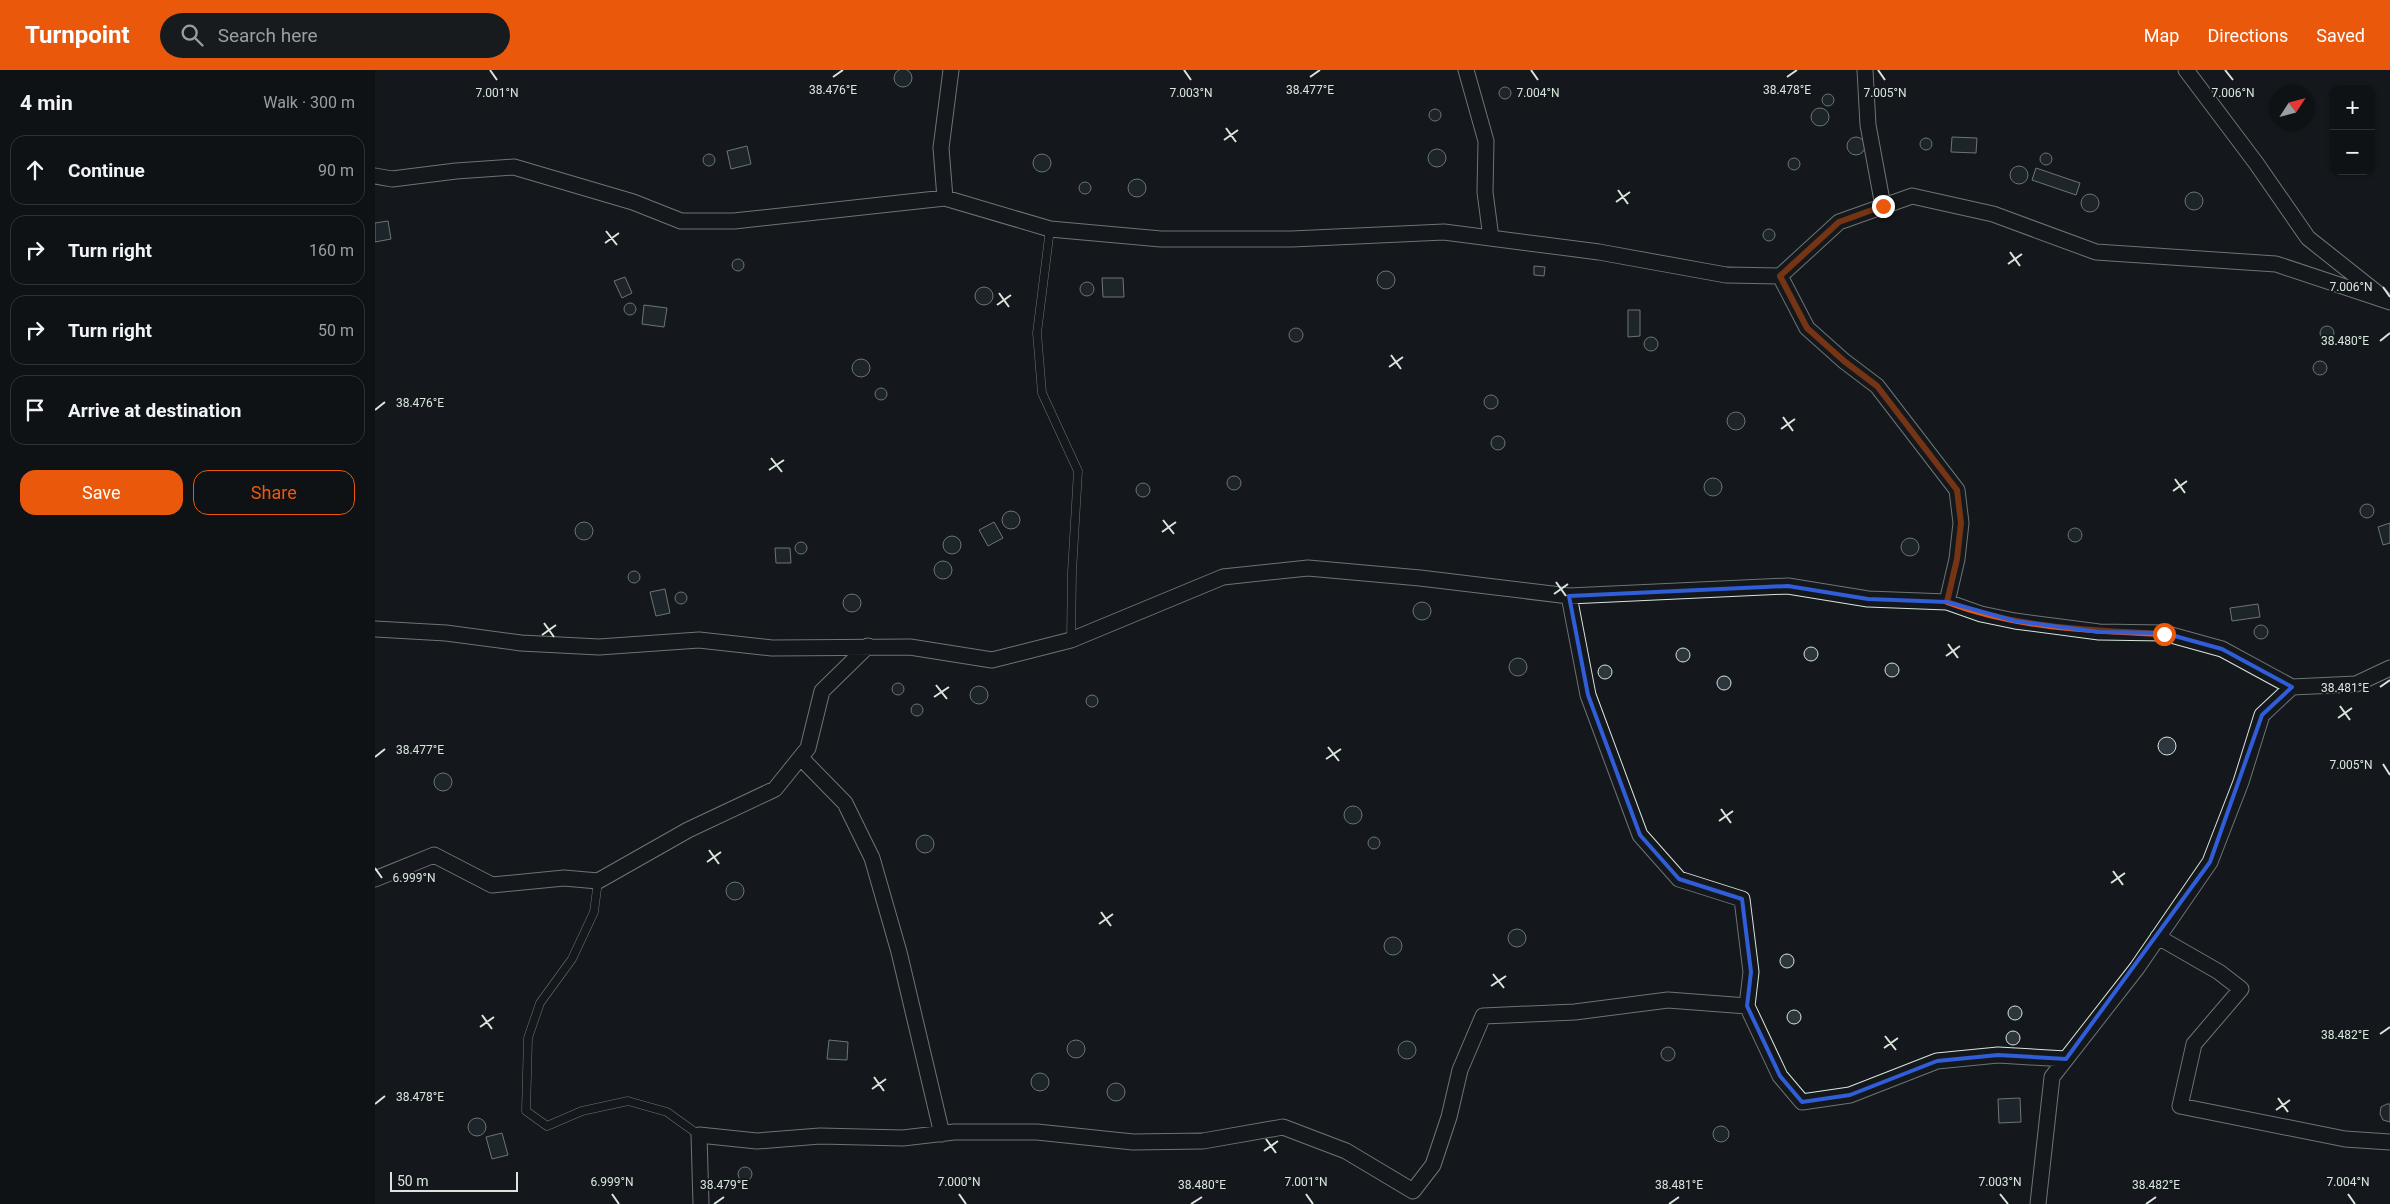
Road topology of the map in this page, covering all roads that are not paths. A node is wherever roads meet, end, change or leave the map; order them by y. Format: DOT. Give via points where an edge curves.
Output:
graph roads {
  1 [pos="951,70"];
  2 [pos="1465,70"];
  3 [pos="1865,70"];
  4 [pos="2186,70"];
  5 [pos="375,176"];
  6 [pos="945,198"];
  7 [pos="1883,206"];
  8 [pos="1050,229"];
  9 [pos="1491,238"];
  10 [pos="1780,276"];
  11 [pos="2389,302"];
  12 [pos="1569,596"];
  13 [pos="1947,602"];
  14 [pos="375,628"];
  15 [pos="1071,640"];
  16 [pos="868,646"];
  17 [pos="2390,668"];
  18 [pos="2293,687"];
  19 [pos="801,758"];
  20 [pos="375,879"];
  21 [pos="598,881"];
  22 [pos="2158,937"];
  23 [pos="1747,1006"];
  24 [pos="2066,1058"];
  25 [pos="942,1134"];
  26 [pos="699,1135"];
  27 [pos="2390,1142"];
  28 [pos="701,1204"];
  29 [pos="2038,1204"];
  1 -- 6 [label="street" via="941,148"];
  2 -- 9 [label="street" via="1486,141 1485,192"];
  3 -- 7 [label="street" via="1868,125"];
  4 -- 11 [label="street" via="2308,238"];
  5 -- 6 [label="street" via="393,179 514,167 633,202 681,221 734,221"];
  6 -- 8 [label="street"];
  7 -- 10 [label="street" via="1839,222"];
  7 -- 11 [label="street" via="1912,196 1993,214 2096,252 2275,264"];
  8 -- 9 [label="street" via="1161,240 1444,232"];
  8 -- 15 [label="lane" via="1037,333 1042,393 1078,471"];
  9 -- 10 [label="street" via="1599,252 1726,276"];
  10 -- 13 [label="street" via="1807,328 1877,386 1957,490 1960,532"];
  12 -- 13 [label="street" via="1788,586 1868,599"];
  12 -- 15 [label="street" via="1308,568 1223,576"];
  12 -- 23 [label="street" via="1589,695 1640,835 1679,879 1742,898 1751,972"];
  13 -- 18 [label="street" via="2015,621 2099,632 2164,634 2222,649"];
  14 -- 16 [label="street" via="446,633 521,644 599,647 699,640 772,648"];
  15 -- 16 [label="street" via="993,660 910,647"];
  16 -- 19 [label="street" via="822,690 808,748"];
  17 -- 18 [label="street" via="2356,684"];
  18 -- 22 [label="street" via="2262,715 2241,782 2209,862"];
  19 -- 21 [label="street" via="775,790 688,830"];
  19 -- 25 [label="street" via="845,803 872,858 899,952"];
  20 -- 21 [label="street" via="435,855 492,885 564,878"];
  21 -- 26 [label="lane" via="594,912 572,959 539,1003 529,1038 526,1111 547,1126 582,1111 628,1101 667,1112"];
  22 -- 24 [label="street"];
  22 -- 27 [label="street" via="2219,972 2241,989 2194,1044 2180,1106 2345,1140"];
  23 -- 24 [label="street" via="1780,1076 1803,1102 1850,1096 1937,1061 1998,1055"];
  23 -- 25 [label="street" via="1668,1000 1575,1012 1483,1016 1460,1070 1433,1166 1413,1191 1346,1150 1283,1127 1203,1141 1133,1142 1037,1132"];
  24 -- 29 [label="street" via="2051,1078"];
  25 -- 26 [label="street" via="903,1138 820,1136 757,1141"];
  26 -- 28 [label="street"];
}
